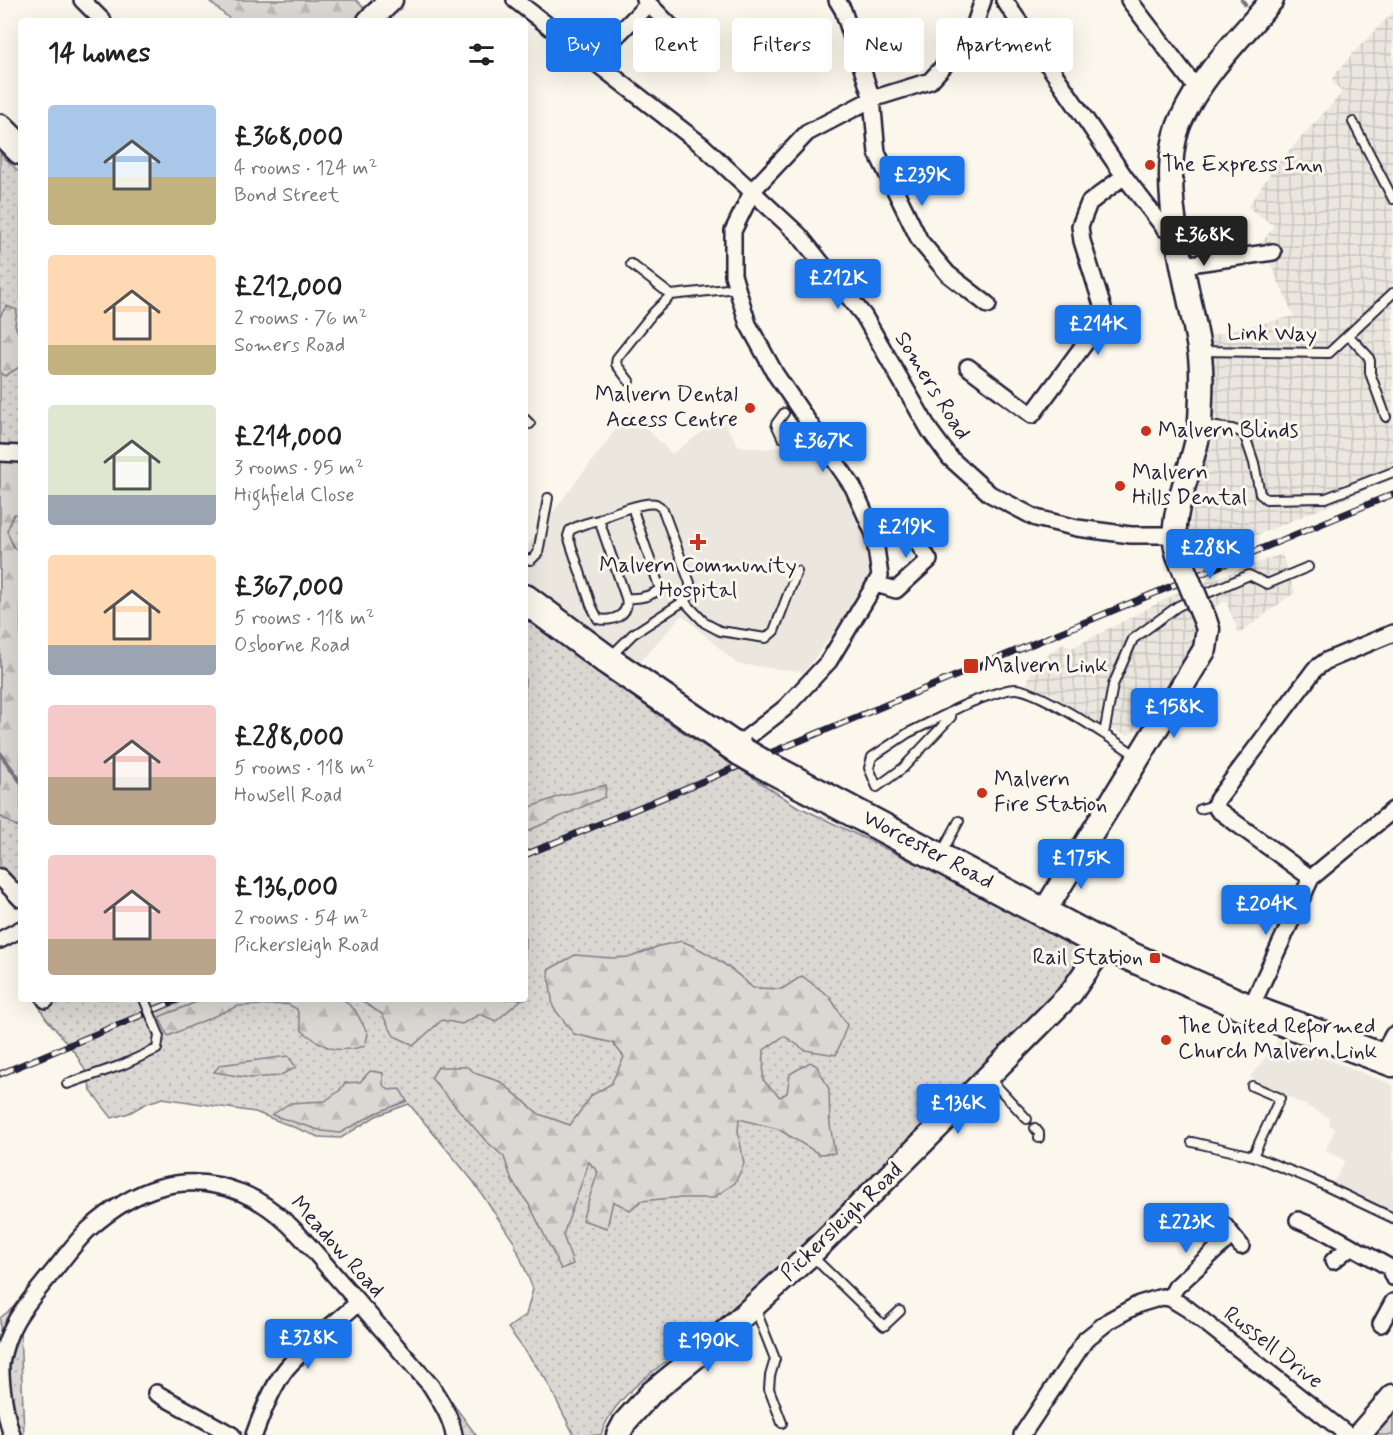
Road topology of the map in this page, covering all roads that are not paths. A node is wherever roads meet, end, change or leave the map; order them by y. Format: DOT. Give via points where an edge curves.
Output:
graph roads {
  1 [pos="82,0"];
  2 [pos="391,0"];
  3 [pos="516,0"];
  4 [pos="837,0"];
  5 [pos="983,0"];
  6 [pos="1004,0"];
  7 [pos="1129,0"];
  8 [pos="1272,0"];
  9 [pos="646,2"];
  10 [pos="100,18"];
  11 [pos="372,18"];
  12 [pos="662,18"];
  13 [pos="546,24"];
  14 [pos="621,29"];
  15 [pos="607,72"];
  16 [pos="1197,88"];
  17 [pos="872,99"];
  18 [pos="1353,122"];
  19 [pos="0,129"];
  20 [pos="18,147"];
  21 [pos="1124,176"];
  22 [pos="753,190"];
  23 [pos="1393,199"];
  24 [pos="1178,234"];
  25 [pos="1273,252"];
  26 [pos="631,264"];
  27 [pos="1183,265"];
  28 [pos="737,288"];
  29 [pos="1393,292"];
  30 [pos="671,295"];
  31 [pos="988,305"];
  32 [pos="1348,335"];
  33 [pos="1199,351"];
  34 [pos="968,367"];
  35 [pos="629,381"];
  36 [pos="784,413"];
  37 [pos="1386,417"];
  38 [pos="810,423"];
  39 [pos="1200,425"];
  40 [pos="0,453"];
  41 [pos="18,454"];
  42 [pos="1393,472"];
  43 [pos="548,498"];
  44 [pos="636,507"];
  45 [pos="599,520"];
  46 [pos="906,525"];
  47 [pos="1177,545"];
  48 [pos="528,560"];
  49 [pos="1308,567"];
  50 [pos="797,571"];
  51 [pos="876,584"];
  52 [pos="626,598"];
  53 [pos="528,601"];
  54 [pos="684,601"];
  55 [pos="1393,633"];
  56 [pos="607,660"];
  57 [pos="949,713"];
  58 [pos="1104,734"];
  59 [pos="746,754"];
  60 [pos="1139,757"];
  61 [pos="1215,805"];
  62 [pos="1200,809"];
  63 [pos="1393,810"];
  64 [pos="959,821"];
  65 [pos="940,856"];
  66 [pos="0,877"];
  67 [pos="1311,878"];
  68 [pos="18,895"];
  69 [pos="1044,912"];
  70 [pos="18,931"];
  71 [pos="0,940"];
  72 [pos="1104,945"];
  73 [pos="145,1002"];
  74 [pos="1250,1009"];
  75 [pos="1389,1051"];
  76 [pos="987,1077"];
  77 [pos="67,1084"];
  78 [pos="1252,1086"];
  79 [pos="1027,1119"];
  80 [pos="1035,1128"];
  81 [pos="1039,1138"];
  82 [pos="1192,1142"];
  83 [pos="1253,1156"];
  84 [pos="1393,1218"];
  85 [pos="1298,1220"];
  86 [pos="1232,1236"];
  87 [pos="1350,1247"];
  88 [pos="811,1254"];
  89 [pos="1333,1261"];
  90 [pos="1393,1277"];
  91 [pos="1170,1298"];
  92 [pos="1393,1302"];
  93 [pos="358,1303"];
  94 [pos="754,1306"];
  95 [pos="900,1311"];
  96 [pos="1381,1324"];
  97 [pos="0,1364"];
  98 [pos="156,1393"];
  99 [pos="1392,1398"];
  100 [pos="782,1423"];
  101 [pos="12,1435"];
  102 [pos="232,1435"];
  103 [pos="254,1435"];
  104 [pos="454,1435"];
  105 [pos="618,1435"];
  106 [pos="1022,1435"];
  107 [pos="1348,1435"];
  108 [pos="1359,1435"];
  1 -- 10 [label="street"];
  2 -- 11 [label="street"];
  3 -- 13 [label="street, Somers Road"];
  4 -- 17 [label="street"];
  5 -- 17 [label="street" via="970,36 930,81"];
  6 -- 21 [label="street"];
  7 -- 16 [label="street"];
  8 -- 16 [label="street"];
  9 -- 12 [label="street"];
  9 -- 14 [label="street"];
  15 -- 22 [label="street, Somers Road"];
  16 -- 24 [label="street" via="1180,122 1172,158"];
  17 -- 22 [label="street" via="807,133"];
  17 -- 31 [label="street" via="877,153 921,241 948,274"];
  18 -- 23 [label="lane"];
  19 -- 20 [label="highway"];
  21 -- 24 [label="street" via="1165,229"];
  21 -- 34 [label="street" via="1089,204 1080,226 1103,308 1100,323 1032,415"];
  22 -- 28 [label="street" via="733,231 732,275"];
  22 -- 47 [label="street, Somers Road" via="799,235 864,316 930,431 950,458 990,494 1036,518 1077,528 1126,529"];
  24 -- 27 [label="street"];
  25 -- 27 [label="street"];
  26 -- 30 [label="lane"];
  27 -- 33 [label="street"];
  28 -- 30 [label="lane"];
  28 -- 38 [label="street" via="748,324 776,375"];
  29 -- 32 [label="lane, Link Way"];
  30 -- 35 [label="lane" via="617,358 616,364"];
  32 -- 33 [label="lane, Link Way" via="1329,353"];
  32 -- 37 [label="lane" via="1368,356"];
  33 -- 39 [label="street"];
  36 -- 38 [label="lane" via="776,424 782,438"];
  38 -- 51 [label="street" via="853,488 874,534 880,576"];
  39 -- 42 [label="lane" via="1244,433 1260,494 1266,499 1326,498"];
  39 -- 47 [label="street" via="1178,509"];
  40 -- 41 [label="street"];
  43 -- 48 [label="lane" via="538,552"];
  44 -- 45 [label="lane"];
  44 -- 52 [label="lane" via="634,513 660,589 636,599"];
  44 -- 54 [label="lane" via="652,503 663,510 690,582 690,594"];
  45 -- 52 [label="lane"];
  45 -- 52 [label="lane" via="570,530 568,536 591,605 598,619 614,618 624,614"];
  46 -- 51 [label="street" via="929,561 896,590"];
  47 -- 60 [label="street, bridge" via="1208,629 1205,649"];
  49 -- 58 [label="lane" via="1267,584 1249,575 1178,606 1133,639 1113,685"];
  50 -- 54 [label="lane" via="774,631 766,638 720,631 705,624"];
  51 -- 59 [label="street" via="829,661"];
  53 -- 56 [label="highway, Worcester Road"];
  54 -- 56 [label="lane" via="633,634"];
  55 -- 61 [label="street" via="1315,669"];
  56 -- 59 [label="highway, Worcester Road"];
  57 -- 57 [label="lane" via="951,717 903,768 877,788 869,768 872,757"];
  57 -- 58 [label="lane" via="1014,689 1034,694"];
  58 -- 60 [label="lane"];
  59 -- 65 [label="highway, Worcester Road"];
  60 -- 69 [label="street"];
  61 -- 62 [label="lane"];
  61 -- 67 [label="street"];
  63 -- 67 [label="street"];
  64 -- 65 [label="lane"];
  65 -- 69 [label="highway, Worcester Road"];
  66 -- 68 [label="street"];
  67 -- 74 [label="street"];
  69 -- 72 [label="highway, Worcester Road"];
  70 -- 71 [label="street"];
  72 -- 74 [label="highway, Worcester Road"];
  72 -- 76 [label="street, Pickersleigh Road" via="1071,993"];
  73 -- 77 [label="lane, bridge" via="159,1035 157,1049"];
  74 -- 75 [label="highway, Worcester Road"];
  76 -- 79 [label="lane"];
  76 -- 88 [label="street, Pickersleigh Road"];
  78 -- 83 [label="lane" via="1280,1098"];
  80 -- 81 [label="lane"];
  82 -- 83 [label="lane"];
  83 -- 84 [label="lane"];
  85 -- 87 [label="street"];
  86 -- 91 [label="street" via="1176,1287"];
  87 -- 89 [label="street"];
  87 -- 90 [label="street" via="1389,1267"];
  88 -- 94 [label="street, Pickersleigh Road"];
  88 -- 95 [label="lane" via="884,1326"];
  91 -- 106 [label="street" via="1162,1296 1139,1304 1086,1339"];
  91 -- 107 [label="street, Russell Drive"];
  92 -- 96 [label="street"];
  93 -- 97 [label="street, Meadow Road" via="269,1206 216,1185 169,1185 127,1200 87,1230 17,1316"];
  93 -- 103 [label="street" via="285,1370"];
  93 -- 104 [label="street, Meadow Road" via="431,1386 447,1412"];
  94 -- 100 [label="lane" via="775,1359 769,1389"];
  94 -- 105 [label="street, Pickersleigh Road" via="651,1393"];
  97 -- 101 [label="street, Meadow Road" via="6,1420"];
  98 -- 102 [label="street"];
  99 -- 108 [label="street"];
}
